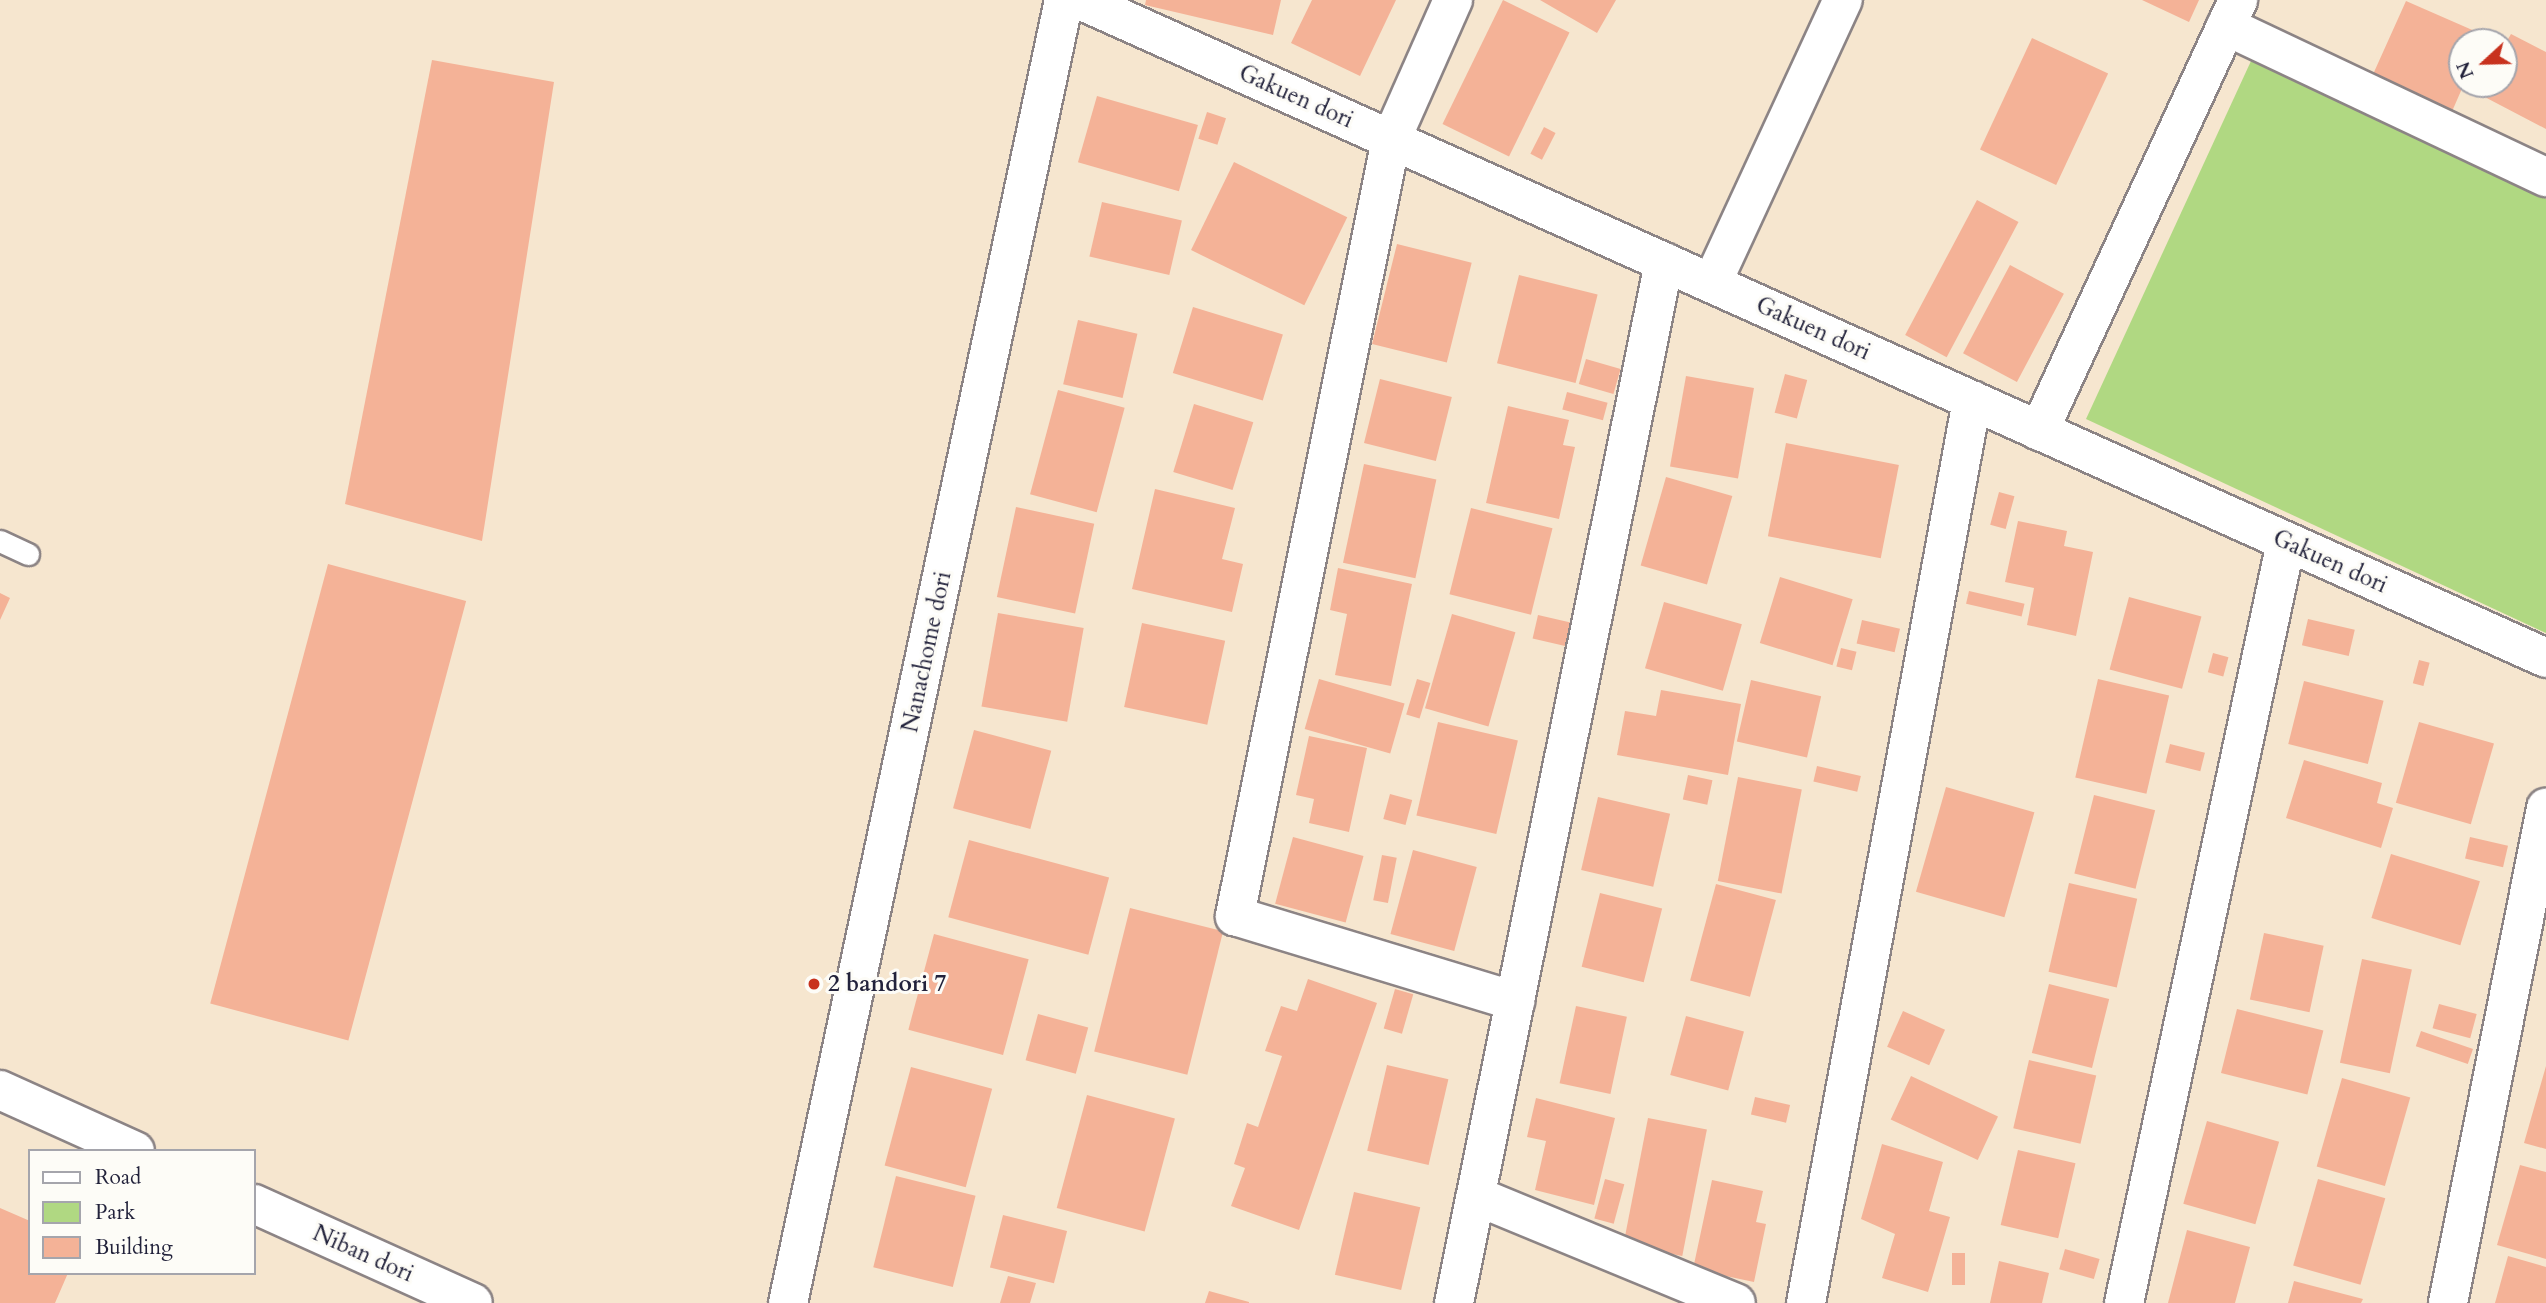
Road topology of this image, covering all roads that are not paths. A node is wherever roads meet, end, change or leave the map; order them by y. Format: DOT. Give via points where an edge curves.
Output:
graph roads {
  1 [pos="1065,0"];
  2 [pos="1080,0"];
  3 [pos="1453,0"];
  4 [pos="1843,0"];
  5 [pos="2232,13"];
  6 [pos="1391,140"];
  7 [pos="2546,177"];
  8 [pos="1664,262"];
  9 [pos="1712,283"];
  10 [pos="1972,400"];
  11 [pos="2039,431"];
  12 [pos="0,541"];
  13 [pos="2286,542"];
  14 [pos="28,554"];
  15 [pos="2546,658"];
  16 [pos="2546,808"];
  17 [pos="1515,1001"];
  18 [pos="0,1090"];
  19 [pos="131,1149"];
  20 [pos="1476,1196"];
  21 [pos="256,1205"];
  22 [pos="473,1303"];
  23 [pos="788,1303"];
  24 [pos="1454,1303"];
  25 [pos="1736,1303"];
  26 [pos="1806,1303"];
  27 [pos="2124,1303"];
  28 [pos="2448,1303"];
  1 -- 23 [label="street, Nanachome dori"];
  2 -- 6 [label="street, Gakuen dori"];
  3 -- 6 [label="street"];
  4 -- 9 [label="street"];
  5 -- 7 [label="street"];
  5 -- 11 [label="street"];
  6 -- 8 [label="street, Gakuen dori"];
  6 -- 17 [label="street" via="1236,916"];
  8 -- 9 [label="street, Gakuen dori"];
  8 -- 17 [label="street"];
  9 -- 10 [label="street, Gakuen dori"];
  10 -- 11 [label="street, Gakuen dori"];
  10 -- 26 [label="street"];
  11 -- 13 [label="street, Gakuen dori"];
  12 -- 14 [label="lane"];
  13 -- 15 [label="street, Gakuen dori"];
  13 -- 27 [label="street"];
  16 -- 28 [label="street"];
  17 -- 20 [label="street"];
  18 -- 19 [label="street"];
  20 -- 24 [label="street"];
  20 -- 25 [label="street"];
  21 -- 22 [label="street, Niban dori"];
}
